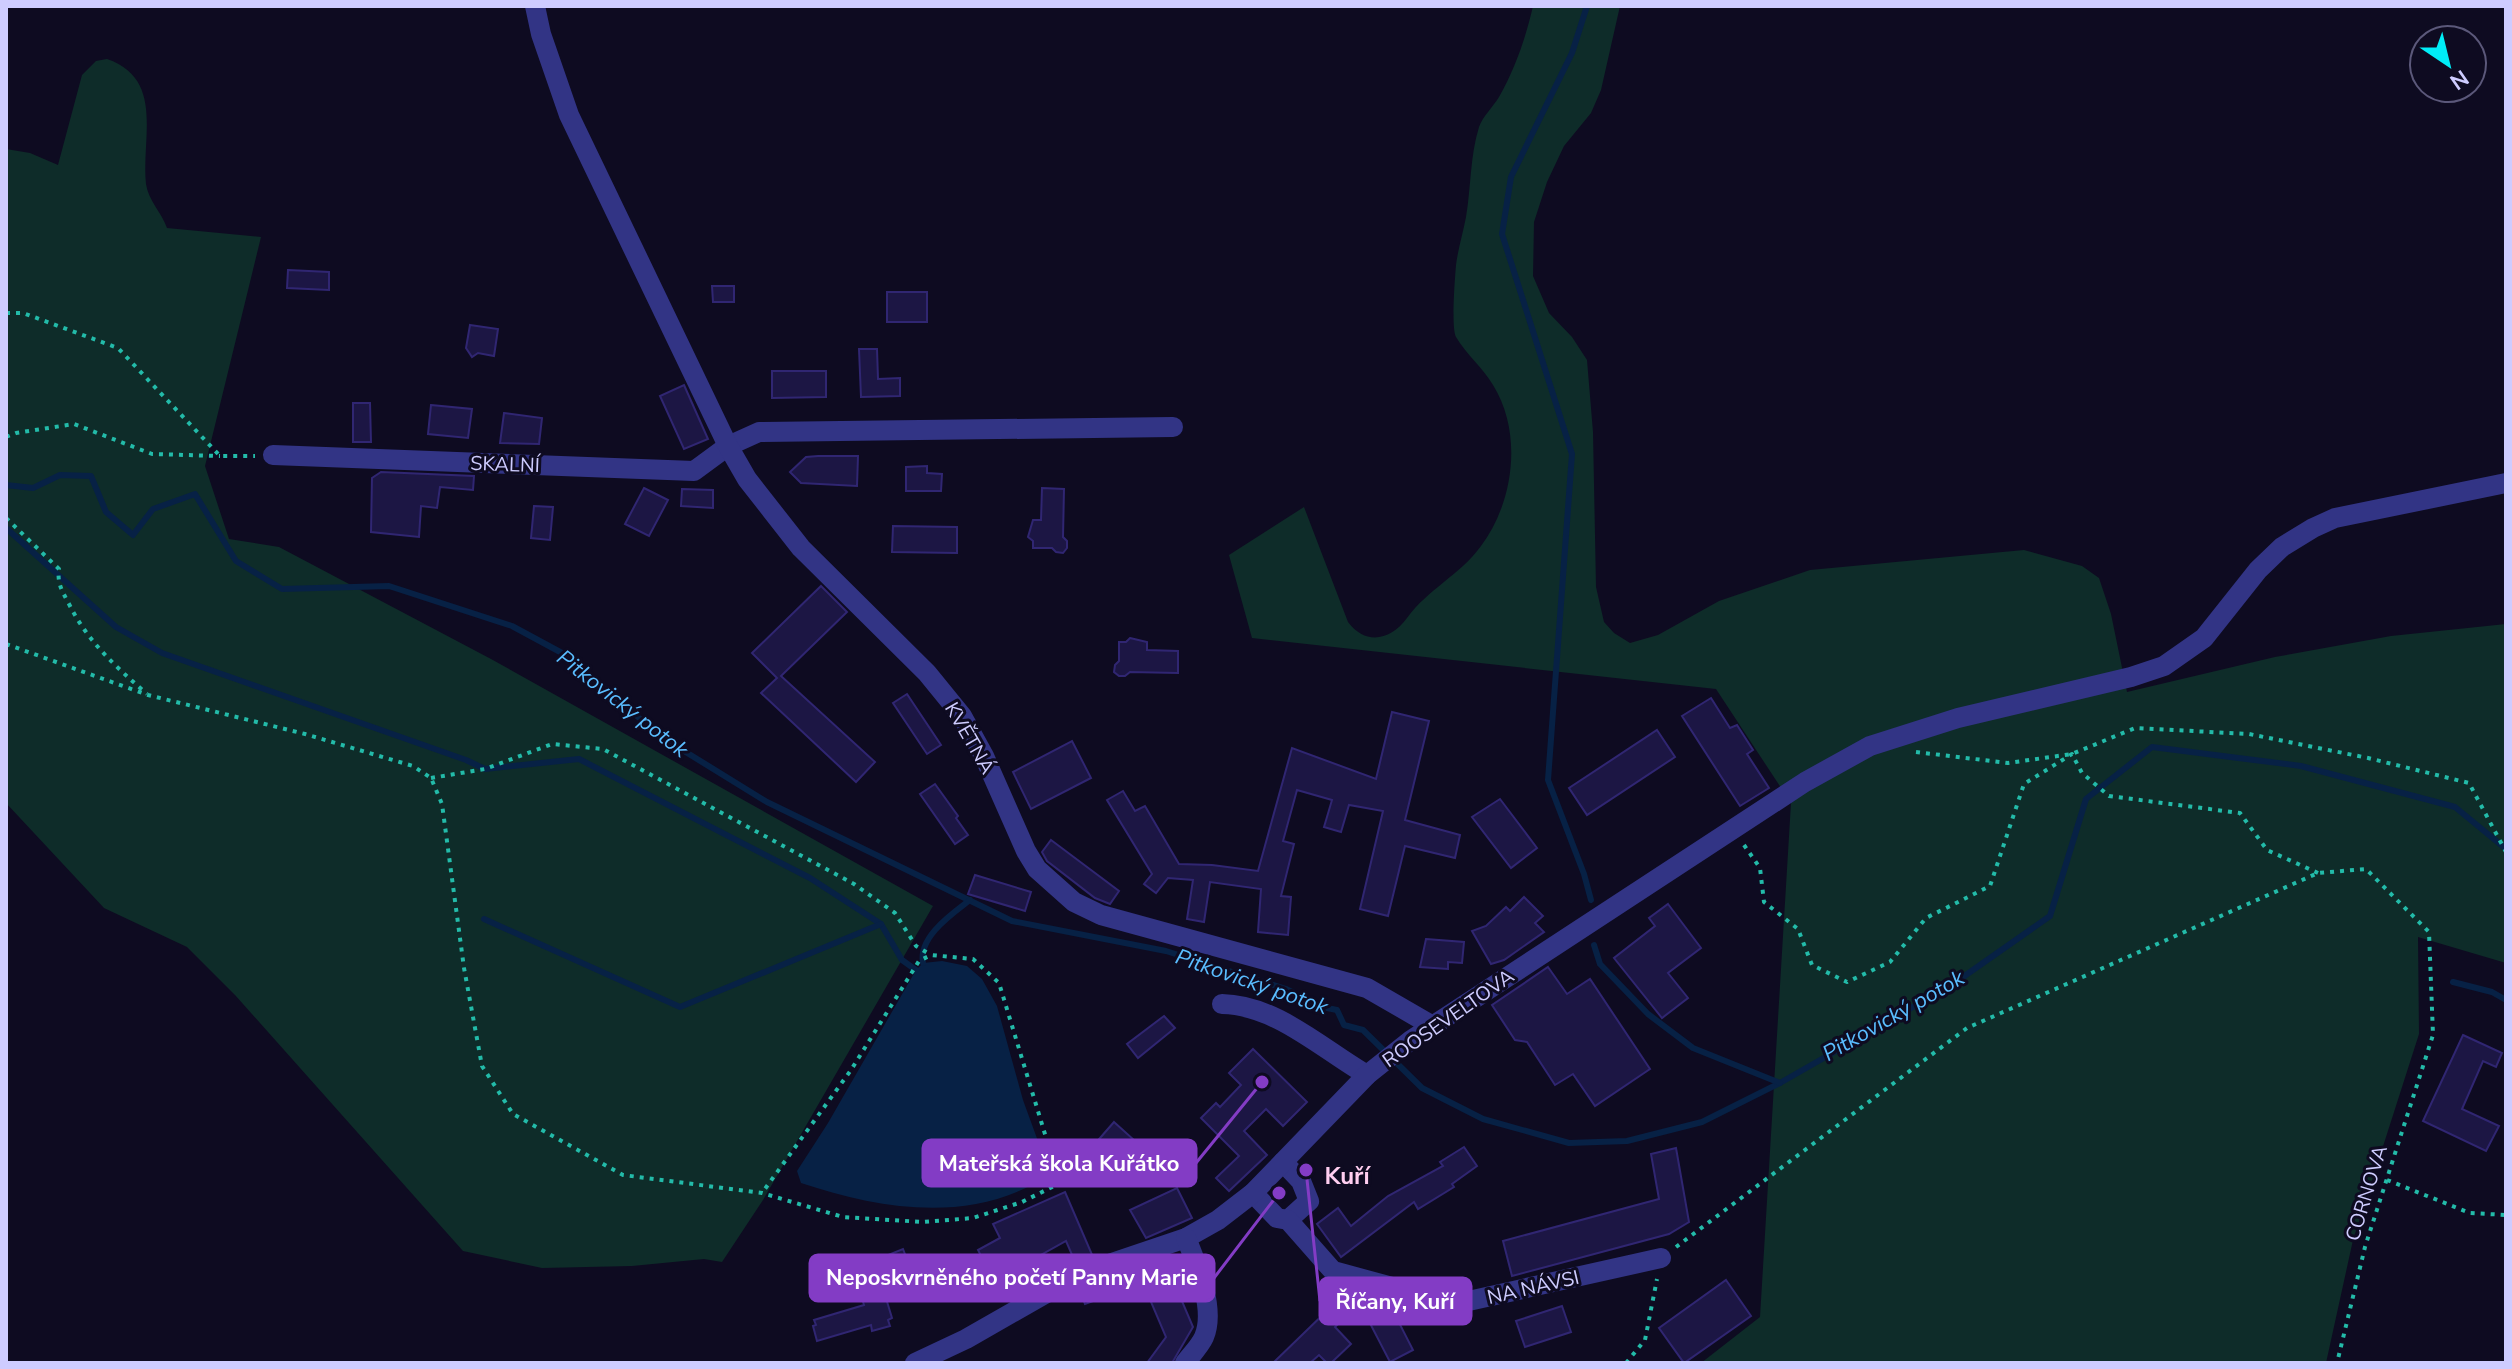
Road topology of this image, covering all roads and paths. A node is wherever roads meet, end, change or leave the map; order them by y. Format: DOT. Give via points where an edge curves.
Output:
graph roads {
  1 [pos="535,6"];
  2 [pos="6,313"];
  3 [pos="1173,427"];
  4 [pos="6,437"];
  5 [pos="728,446"];
  6 [pos="273,455"];
  7 [pos="220,456"];
  8 [pos="2506,483"];
  9 [pos="6,518"];
  10 [pos="6,644"];
  11 [pos="148,695"];
  12 [pos="1916,752"];
  13 [pos="2072,754"];
  14 [pos="431,778"];
  15 [pos="1733,829"];
  16 [pos="2506,852"];
  17 [pos="2318,873"];
  18 [pos="928,956"];
  19 [pos="1222,1004"];
  20 [pos="1431,1025"];
  21 [pos="1373,1071"];
  22 [pos="1283,1162"];
  23 [pos="2387,1180"];
  24 [pos="762,1193"];
  25 [pos="1253,1193"];
  26 [pos="2506,1215"];
  27 [pos="1288,1220"];
  28 [pos="1186,1238"];
  29 [pos="1661,1258"];
  30 [pos="915,1363"];
  31 [pos="1185,1363"];
  32 [pos="1626,1363"];
  33 [pos="2337,1363"];
  1 -- 5 [label="street, KVĚTNÁ" via="569,115"];
  2 -- 7 [label="path" via="23,313 118,348"];
  3 -- 5 [label="street, SKALNÍ" via="759,432"];
  4 -- 7 [label="path" via="74,424 152,454"];
  5 -- 6 [label="street, SKALNÍ" via="694,471"];
  5 -- 20 [label="street, KVĚTNÁ" via="801,548 927,673 962,716 1031,860 1074,902 1101,915 1367,988"];
  6 -- 7 [label="path"];
  8 -- 15 [label="street, ROOSEVELTOVA" via="2358,512 2313,528 2269,559 2214,627 2164,666 1870,746"];
  9 -- 11 [label="path" via="59,569 57,581 81,628"];
  10 -- 11 [label="path"];
  11 -- 14 [label="path" via="305,734 413,766"];
  12 -- 13 [label="path" via="2008,763"];
  13 -- 15 [label="path" via="2024,784 1990,886 1926,918 1890,962 1847,982 1812,965 1798,929 1764,902 1760,868"];
  13 -- 16 [label="path" via="2135,728 2249,734 2368,758 2469,783"];
  13 -- 17 [label="path" via="2082,773 2109,796 2240,813 2267,850"];
  14 -- 18 [label="path" via="485,769 552,744 603,749 854,884 895,913"];
  14 -- 24 [label="path" via="442,804 482,1066 513,1114 623,1175"];
  15 -- 20 [label="street, ROOSEVELTOVA"];
  17 -- 23 [label="path, CORNOVA" via="2366,869 2429,932 2433,1035"];
  17 -- 29 [label="path" via="1967,1028"];
  18 -- 24 [label="path" via="910,972 851,1070"];
  18 -- 24 [label="path" via="973,959 999,983 1055,1167 1066,1180 973,1218 923,1222 843,1217"];
  19 -- 21 [label="street" via="1242,1004 1284,1022"];
  20 -- 21 [label="street, ROOSEVELTOVA"];
  21 -- 22 [label="street, ROOSEVELTOVA"];
  22 -- 25 [label="street, ROOSEVELTOVA"];
  22 -- 27 [label="street" via="1301,1181 1309,1201"];
  23 -- 26 [label="path" via="2470,1213"];
  23 -- 33 [label="path, CORNOVA"];
  25 -- 27 [label="street, NA NÁVSI" via="1277,1218"];
  25 -- 28 [label="street, ROOSEVELTOVA"];
  27 -- 29 [label="street, NA NÁVSI" via="1333,1271 1455,1304"];
  28 -- 30 [label="street, ROOSEVELTOVA" via="1057,1287"];
  28 -- 31 [label="street" via="1207,1308 1205,1336"];
  29 -- 32 [label="path" via="1645,1340"];
}
